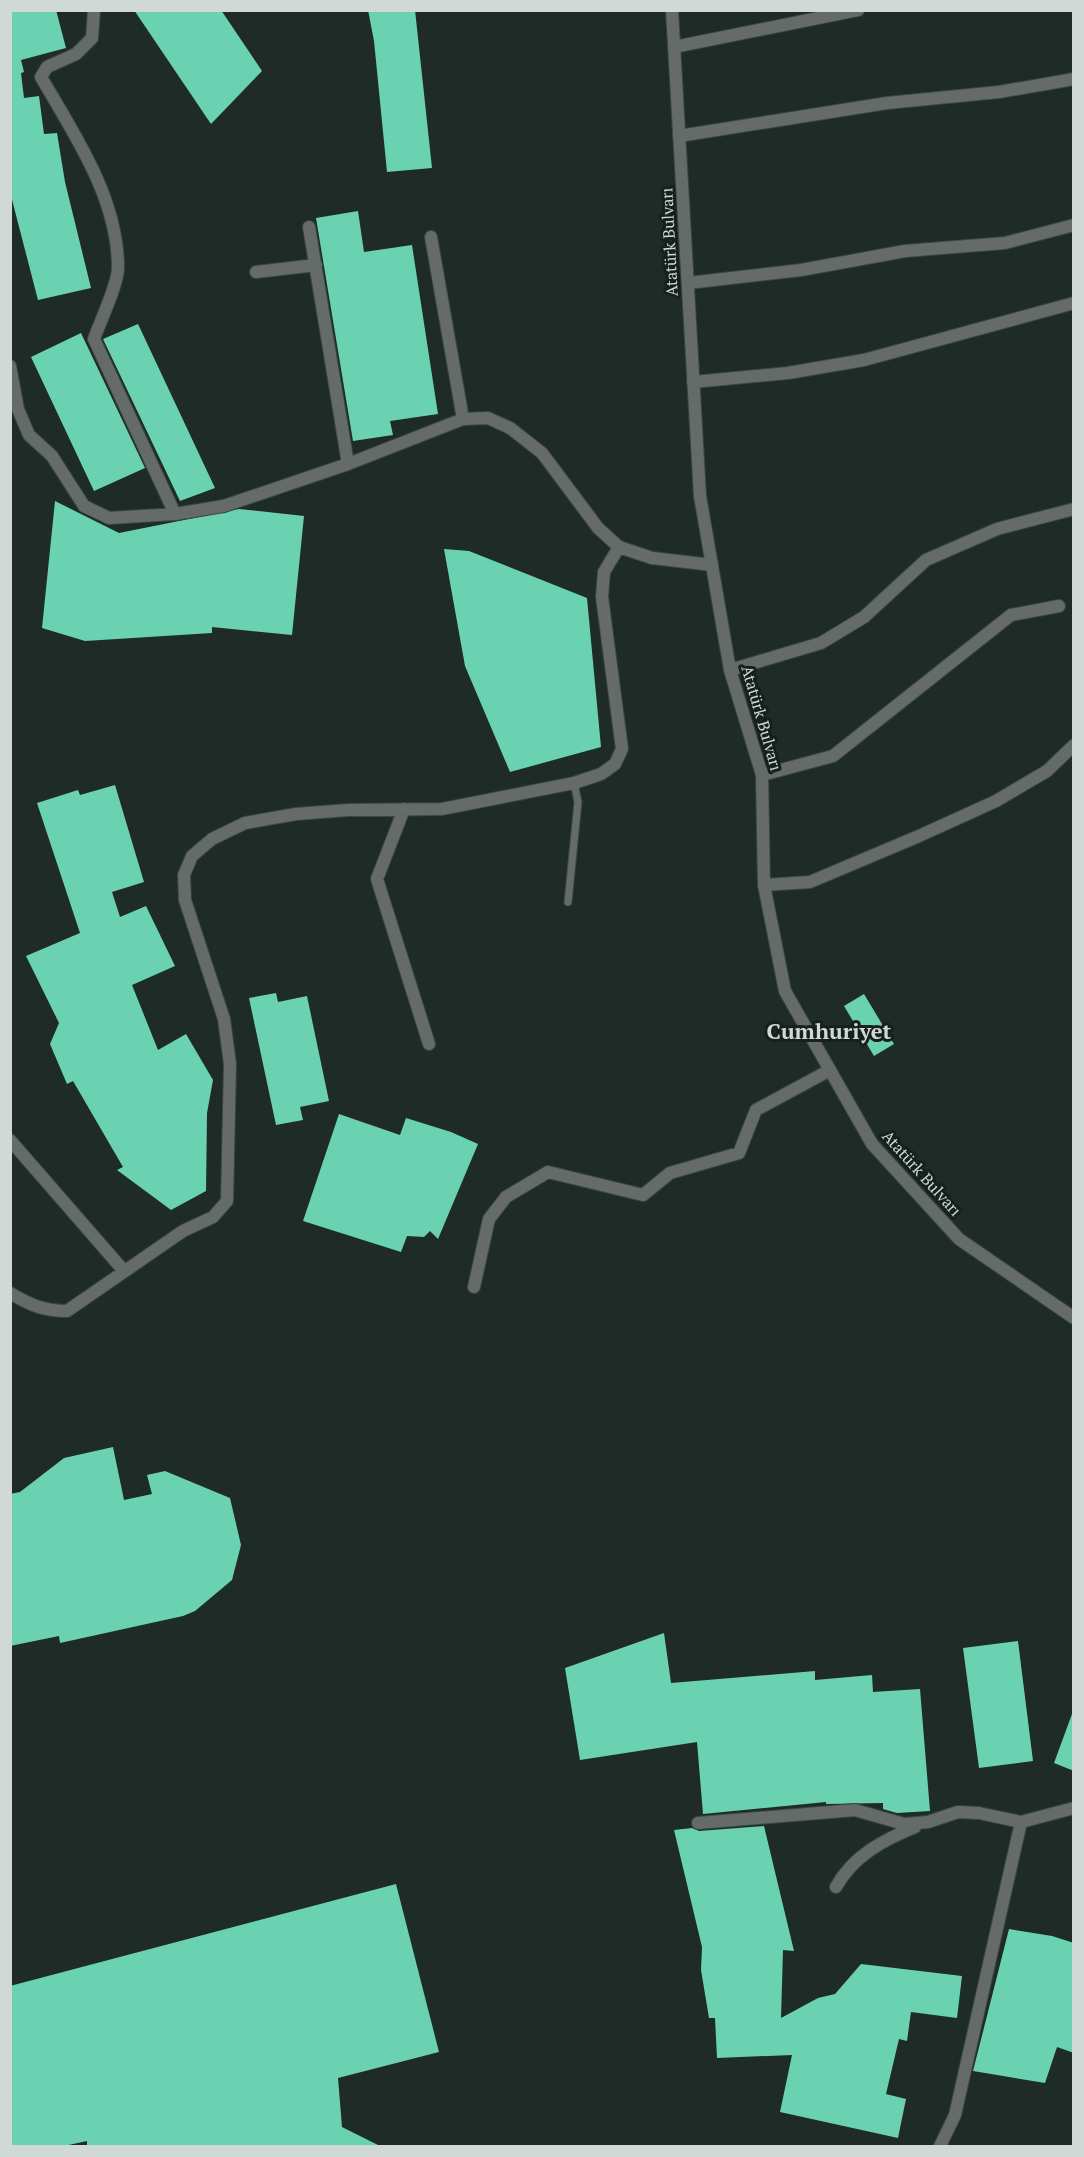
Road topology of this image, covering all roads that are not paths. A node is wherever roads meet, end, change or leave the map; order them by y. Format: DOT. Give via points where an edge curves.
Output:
graph roads {
  1 [pos="94,10"];
  2 [pos="672,10"];
  3 [pos="858,10"];
  4 [pos="674,47"];
  5 [pos="1074,79"];
  6 [pos="679,136"];
  7 [pos="1074,225"];
  8 [pos="309,226"];
  9 [pos="431,237"];
  10 [pos="316,265"];
  11 [pos="256,272"];
  12 [pos="688,283"];
  13 [pos="1074,303"];
  14 [pos="10,366"];
  15 [pos="693,382"];
  16 [pos="463,419"];
  17 [pos="348,464"];
  18 [pos="1074,509"];
  19 [pos="175,514"];
  20 [pos="619,547"];
  21 [pos="712,565"];
  22 [pos="1059,606"];
  23 [pos="730,670"];
  24 [pos="1074,745"];
  25 [pos="762,775"];
  26 [pos="574,783"];
  27 [pos="404,809"];
  28 [pos="764,885"];
  29 [pos="568,902"];
  30 [pos="429,1044"];
  31 [pos="830,1070"];
  32 [pos="10,1140"];
  33 [pos="124,1271"];
  34 [pos="474,1287"];
  35 [pos="10,1293"];
  36 [pos="1074,1318"];
  37 [pos="1074,1808"];
  38 [pos="927,1822"];
  39 [pos="1021,1822"];
  40 [pos="698,1823"];
  41 [pos="836,1887"];
  42 [pos="940,2146"];
  1 -- 19 [label="street" via="92,38 76,54 47,67 41,77 105,195 118,271 94,339"];
  2 -- 4 [label="street, Atatürk Bulvarı"];
  3 -- 4 [label="street"];
  4 -- 6 [label="street, Atatürk Bulvarı"];
  5 -- 6 [label="street"];
  6 -- 12 [label="street, Atatürk Bulvarı"];
  7 -- 12 [label="street" via="1005,243 904,251 801,270"];
  8 -- 10 [label="street"];
  9 -- 16 [label="street"];
  10 -- 11 [label="street"];
  10 -- 17 [label="street"];
  12 -- 15 [label="street, Atatürk Bulvarı"];
  13 -- 15 [label="street" via="864,360 788,373"];
  14 -- 19 [label="street" via="18,408 29,435 52,456 84,506 109,518"];
  15 -- 21 [label="street, Atatürk Bulvarı" via="700,496"];
  16 -- 17 [label="street"];
  16 -- 20 [label="street" via="488,418 510,428 542,453 591,520"];
  17 -- 19 [label="street" via="224,506"];
  18 -- 23 [label="street" via="997,529 927,560 864,617 821,643"];
  20 -- 21 [label="street" via="652,558"];
  20 -- 26 [label="street" via="604,572 602,597 622,748 615,764 601,774"];
  21 -- 23 [label="street, Atatürk Bulvarı"];
  22 -- 25 [label="street" via="1011,615 833,756"];
  23 -- 25 [label="street, Atatürk Bulvarı"];
  24 -- 28 [label="street" via="1047,771 996,801 919,836 810,882"];
  25 -- 28 [label="street, Atatürk Bulvarı"];
  26 -- 27 [label="street" via="459,807"];
  26 -- 29 [label="lane" via="578,802"];
  27 -- 30 [label="street" via="377,879"];
  27 -- 33 [label="street" via="296,814 245,824 212,839 192,856 184,874 185,900 224,1019 230,1064 227,1201 213,1217 183,1231"];
  28 -- 31 [label="street, Atatürk Bulvarı" via="785,991"];
  31 -- 34 [label="street" via="756,1110 739,1153 670,1173 643,1195 548,1172 506,1197 489,1219"];
  31 -- 36 [label="street, Atatürk Bulvarı" via="872,1143 958,1239"];
  32 -- 33 [label="street"];
  33 -- 35 [label="street" via="67,1311 31,1306"];
  37 -- 39 [label="street"];
  38 -- 39 [label="street" via="958,1812"];
  38 -- 40 [label="street" via="904,1824 855,1810"];
  38 -- 41 [label="street" via="888,1838 863,1854 846,1869"];
  39 -- 42 [label="street" via="955,2115"];
}
